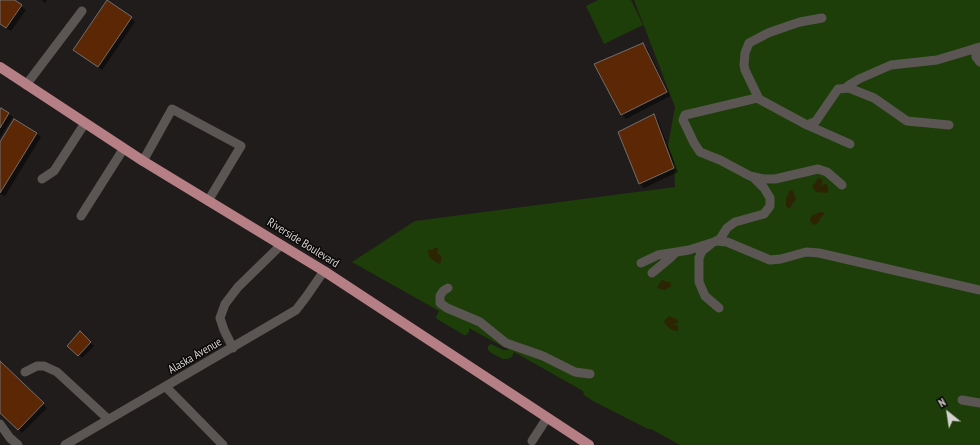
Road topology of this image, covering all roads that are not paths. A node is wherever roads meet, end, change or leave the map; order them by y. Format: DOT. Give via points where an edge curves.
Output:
graph roads {
  1 [pos="82,11"];
  2 [pos="822,18"];
  3 [pos="978,47"];
  4 [pos="980,62"];
  5 [pos="0,67"];
  6 [pos="26,85"];
  7 [pos="846,88"];
  8 [pos="759,99"];
  9 [pos="85,123"];
  10 [pos="807,125"];
  11 [pos="949,125"];
  12 [pos="850,144"];
  13 [pos="124,148"];
  14 [pos="143,161"];
  15 [pos="753,177"];
  16 [pos="42,179"];
  17 [pos="842,185"];
  18 [pos="208,201"];
  19 [pos="81,216"];
  20 [pos="715,242"];
  21 [pos="281,245"];
  22 [pos="676,252"];
  23 [pos="641,263"];
  24 [pos="324,271"];
  25 [pos="652,272"];
  26 [pos="448,288"];
  27 [pos="980,290"];
  28 [pos="719,308"];
  29 [pos="232,348"];
  30 [pos="25,372"];
  31 [pos="590,374"];
  32 [pos="166,387"];
  33 [pos="962,400"];
  34 [pos="980,403"];
  35 [pos="547,418"];
  36 [pos="108,419"];
  37 [pos="0,424"];
  38 [pos="532,441"];
  39 [pos="219,444"];
  40 [pos="18,445"];
  41 [pos="65,445"];
  42 [pos="589,445"];
  1 -- 6 [label="street"];
  2 -- 8 [label="street" via="785,27 749,43 744,65"];
  3 -- 4 [label="street" via="976,57"];
  3 -- 7 [label="street" via="937,60 891,65"];
  5 -- 6 [label="main road, Riverside Boulevard"];
  6 -- 9 [label="main road, Riverside Boulevard"];
  7 -- 10 [label="street" via="838,89 816,121"];
  7 -- 11 [label="street" via="874,98 907,121"];
  8 -- 10 [label="street"];
  8 -- 15 [label="street" via="685,115 684,120 700,152"];
  9 -- 13 [label="main road, Riverside Boulevard"];
  9 -- 16 [label="street" via="54,171"];
  10 -- 12 [label="street"];
  13 -- 14 [label="main road, Riverside Boulevard"];
  13 -- 19 [label="street"];
  14 -- 18 [label="main road, Riverside Boulevard"];
  14 -- 18 [label="street" via="172,109 241,146"];
  15 -- 17 [label="street" via="775,179 818,169 827,172"];
  15 -- 20 [label="street" via="769,194 768,210 758,216 735,222"];
  18 -- 21 [label="main road, Riverside Boulevard"];
  20 -- 22 [label="street"];
  20 -- 27 [label="street" via="727,242 770,260 815,252"];
  20 -- 28 [label="street" via="702,251 699,258 698,282 705,296"];
  21 -- 24 [label="main road, Riverside Boulevard"];
  21 -- 29 [label="street" via="238,287 225,304 220,318"];
  22 -- 23 [label="street" via="658,255"];
  22 -- 25 [label="street"];
  24 -- 29 [label="street, Alaska Avenue" via="296,310"];
  24 -- 35 [label="main road, Riverside Boulevard"];
  26 -- 31 [label="street" via="440,296 440,303 447,308 480,322 506,343 575,372"];
  29 -- 32 [label="street, Alaska Avenue"];
  30 -- 36 [label="street" via="37,366 44,366 56,372"];
  32 -- 36 [label="street, Alaska Avenue"];
  32 -- 39 [label="street"];
  33 -- 34 [label="street"];
  35 -- 38 [label="street"];
  35 -- 42 [label="main road, Riverside Boulevard"];
  36 -- 41 [label="street, Alaska Avenue"];
  37 -- 40 [label="street"];
}
